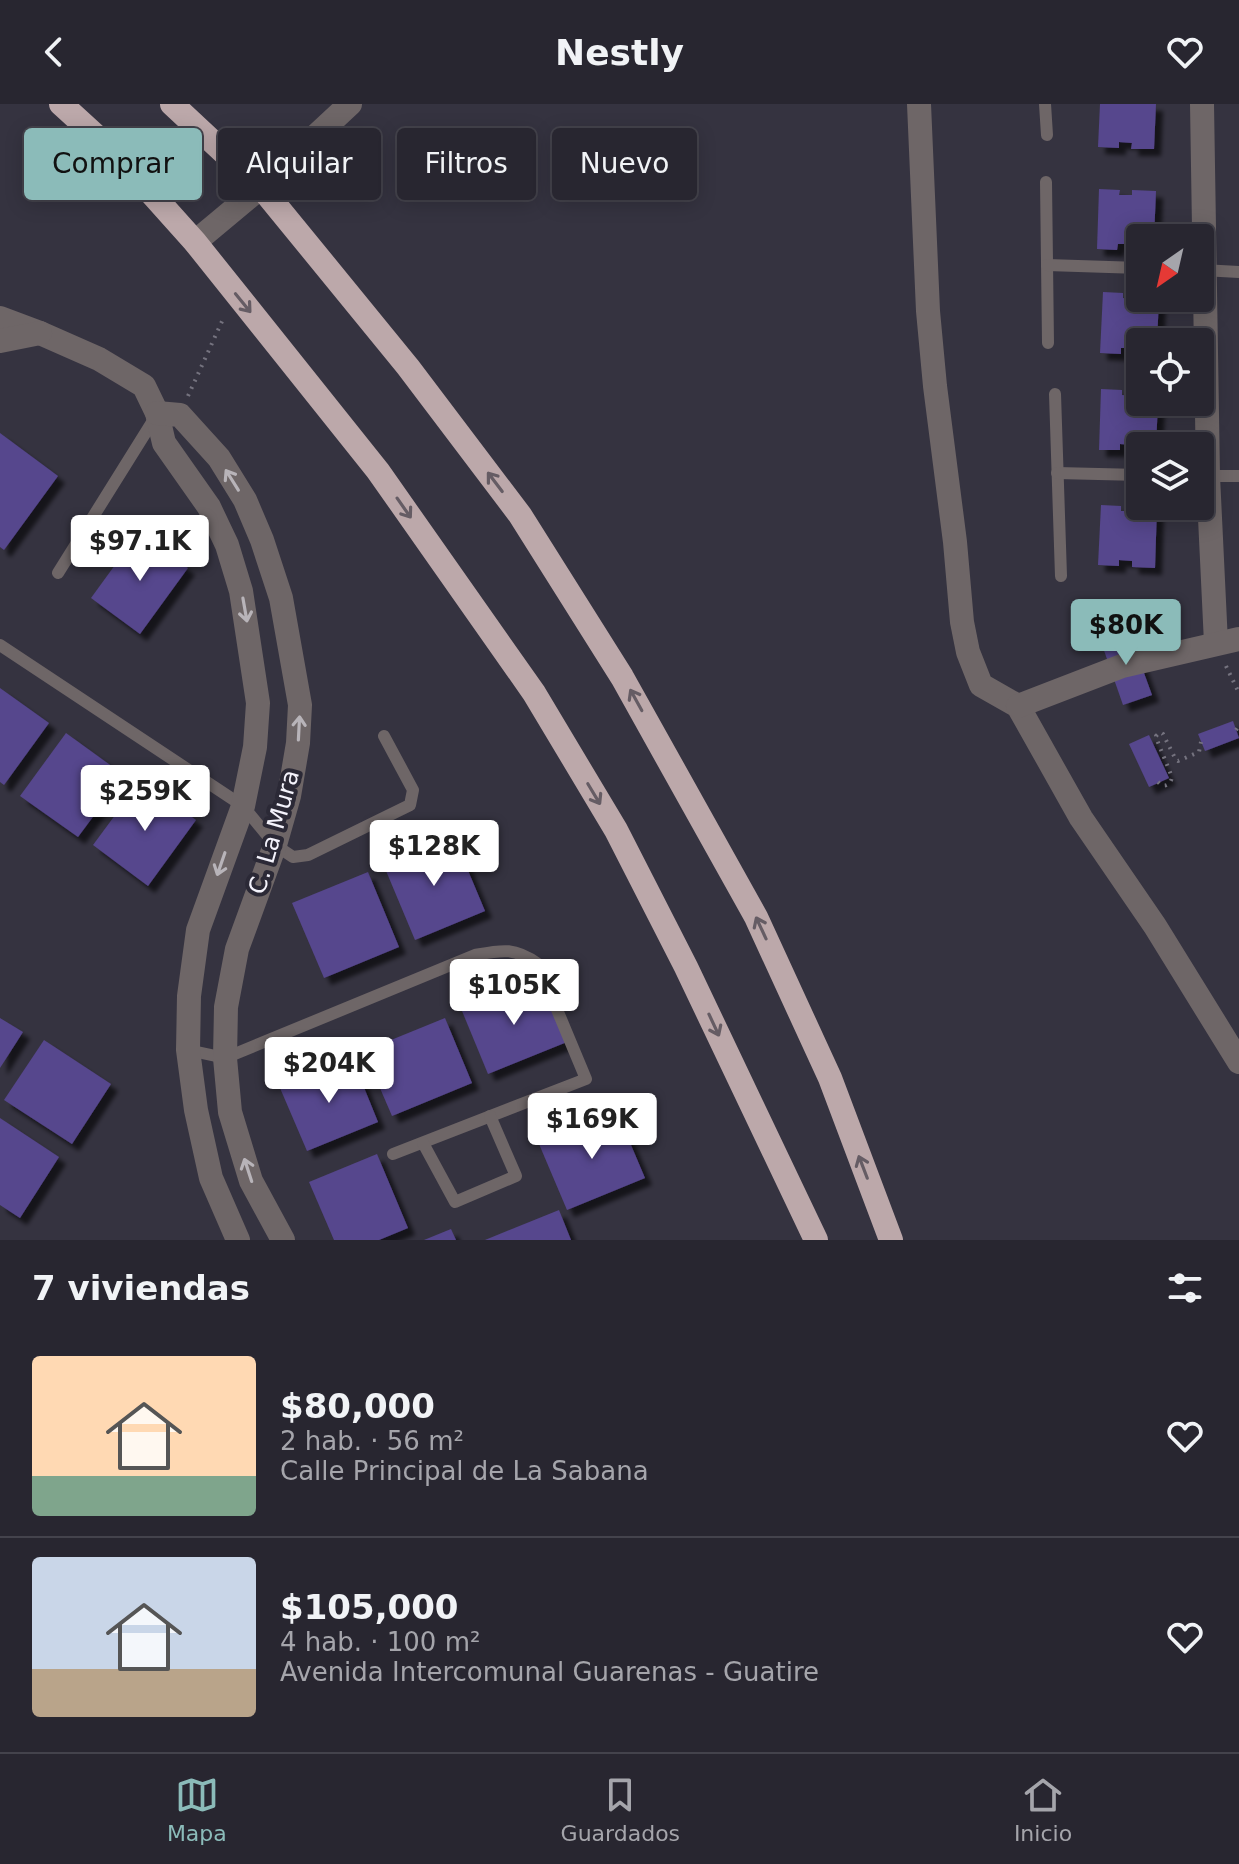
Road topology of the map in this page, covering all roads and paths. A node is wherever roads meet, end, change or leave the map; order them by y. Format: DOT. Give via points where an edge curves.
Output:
graph roads {
  1 [pos="61,104"];
  2 [pos="172,104"];
  3 [pos="350,104"];
  4 [pos="919,104"];
  5 [pos="1045,104"];
  6 [pos="1202,104"];
  7 [pos="324,128"];
  8 [pos="1047,135"];
  9 [pos="218,147"];
  10 [pos="1046,182"];
  11 [pos="245,200"];
  12 [pos="272,200"];
  13 [pos="1202,224"];
  14 [pos="195,242"];
  15 [pos="1047,265"];
  16 [pos="1126,268"];
  17 [pos="1214,271"];
  18 [pos="1239,272"];
  19 [pos="235,293"];
  20 [pos="1202,312"];
  21 [pos="0,318"];
  22 [pos="40,333"];
  23 [pos="0,341"];
  24 [pos="1048,343"];
  25 [pos="1055,394"];
  26 [pos="168,414"];
  27 [pos="1204,432"];
  28 [pos="1057,473"];
  29 [pos="1126,475"];
  30 [pos="1214,476"];
  31 [pos="1239,476"];
  32 [pos="1210,520"];
  33 [pos="58,573"];
  34 [pos="1061,576"];
  35 [pos="1227,641"];
  36 [pos="0,645"];
  37 [pos="1018,706"];
  38 [pos="384,736"];
  39 [pos="1201,742"];
  40 [pos="1158,782"];
  41 [pos="243,806"];
  42 [pos="275,845"];
  43 [pos="188,1050"];
  44 [pos="225,1058"];
  45 [pos="1239,1062"];
  46 [pos="490,1116"];
  47 [pos="423,1143"];
  48 [pos="393,1154"];
  49 [pos="238,1240"];
  50 [pos="283,1240"];
  51 [pos="816,1240"];
  52 [pos="891,1240"];
  1 -- 14 [label="highway" via="118,156"];
  2 -- 9 [label="highway"];
  3 -- 7 [label="street"];
  4 -- 37 [label="street" via="932,356 962,622 981,685"];
  5 -- 8 [label="lane"];
  6 -- 13 [label="street"];
  10 -- 15 [label="lane"];
  11 -- 14 [label="street"];
  52 -- 12 [label="highway, one-way" via="830,1078 756,917 622,677 520,515"];
  14 -- 19 [label="highway"];
  15 -- 16 [label="lane"];
  15 -- 24 [label="lane"];
  17 -- 18 [label="lane"];
  19 -- 26 [label="path"];
  19 -- 51 [label="highway, one-way" via="378,471 534,693 616,830"];
  20 -- 27 [label="street"];
  21 -- 22 [label="street"];
  22 -- 23 [label="street"];
  22 -- 26 [label="street" via="144,386"];
  25 -- 28 [label="lane"];
  26 -- 33 [label="lane"];
  26 -- 41 [label="street, one-way" via="164,443 209,507 241,591 258,703"];
  42 -- 26 [label="street, C. La Mura, one-way" via="289,796 300,705 281,598 245,500 219,458"];
  28 -- 29 [label="lane"];
  28 -- 34 [label="lane"];
  30 -- 31 [label="lane"];
  32 -- 35 [label="street"];
  35 -- 37 [label="street" via="1122,666"];
  36 -- 41 [label="lane"];
  37 -- 45 [label="street" via="1081,818"];
  38 -- 42 [label="lane" via="413,790 410,805 308,855 293,857"];
  39 -- 40 [label="path" via="1199,752 1178,761 1163,734 1157,733 1172,777 1167,785"];
  41 -- 42 [label="lane"];
  41 -- 43 [label="street, one-way" via="198,930"];
  42 -- 44 [label="street, C. La Mura" via="237,949 226,1007"];
  43 -- 44 [label="lane"];
  43 -- 49 [label="street" via="211,1178"];
  44 -- 46 [label="lane" via="475,955 505,950 524,954 538,964 586,1079"];
  50 -- 44 [label="street, C. La Mura, one-way" via="251,1181 230,1112"];
  46 -- 47 [label="lane"];
  46 -- 47 [label="lane" via="516,1176 455,1202"];
  47 -- 48 [label="lane"];
}
